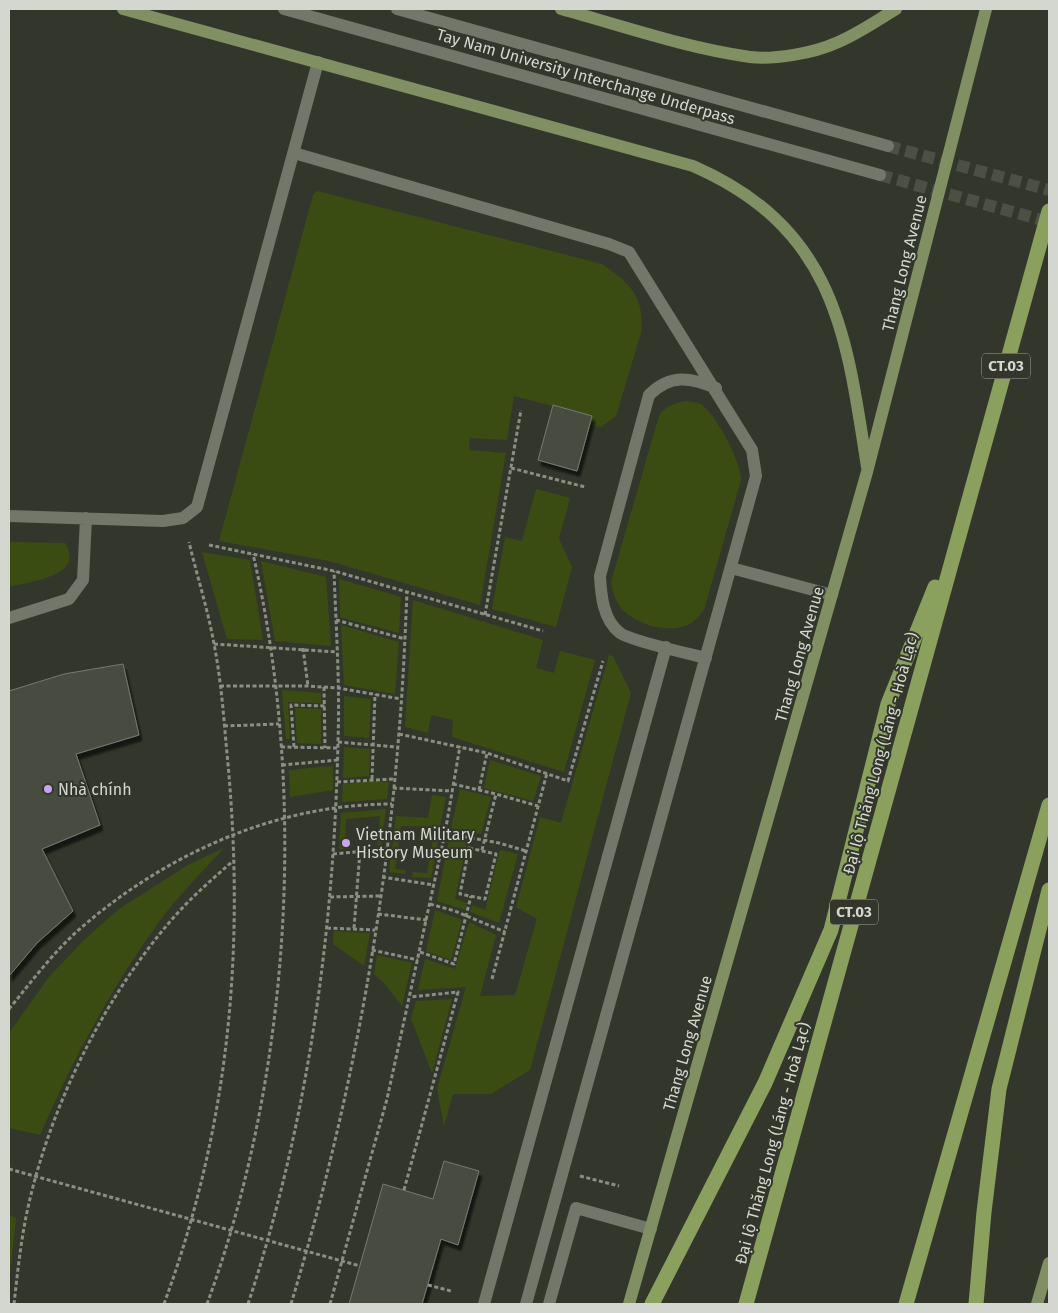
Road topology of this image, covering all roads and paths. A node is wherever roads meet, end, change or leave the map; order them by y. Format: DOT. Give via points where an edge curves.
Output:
graph roads {
  1 [pos="123,9"];
  2 [pos="284,9"];
  3 [pos="397,9"];
  4 [pos="562,9"];
  5 [pos="896,9"];
  6 [pos="986,9"];
  7 [pos="591,13"];
  8 [pos="318,62"];
  9 [pos="888,146"];
  10 [pos="294,152"];
  11 [pos="880,175"];
  12 [pos="1049,211"];
  13 [pos="716,388"];
  14 [pos="521,410"];
  15 [pos="511,468"];
  16 [pos="867,472"];
  17 [pos="585,487"];
  18 [pos="9,516"];
  19 [pos="86,518"];
  20 [pos="962,520"];
  21 [pos="189,542"];
  22 [pos="209,545"];
  23 [pos="253,554"];
  24 [pos="731,568"];
  25 [pos="334,571"];
  26 [pos="407,592"];
  27 [pos="832,595"];
  28 [pos="485,615"];
  29 [pos="9,618"];
  30 [pos="336,620"];
  31 [pos="543,632"];
  32 [pos="405,639"];
  33 [pos="214,644"];
  34 [pos="271,646"];
  35 [pos="666,647"];
  36 [pos="303,648"];
  37 [pos="337,652"];
  38 [pos="706,658"];
  39 [pos="603,661"];
  40 [pos="276,685"];
  41 [pos="220,686"];
  42 [pos="308,686"];
  43 [pos="324,687"];
  44 [pos="338,688"];
  45 [pos="375,694"];
  46 [pos="401,699"];
  47 [pos="325,706"];
  48 [pos="280,724"];
  49 [pos="224,726"];
  50 [pos="399,734"];
  51 [pos="338,742"];
  52 [pos="374,744"];
  53 [pos="460,746"];
  54 [pos="281,747"];
  55 [pos="294,747"];
  56 [pos="398,747"];
  57 [pos="324,748"];
  58 [pos="338,748"];
  59 [pos="487,753"];
  60 [pos="338,760"];
  61 [pos="282,765"];
  62 [pos="547,773"];
  63 [pos="372,779"];
  64 [pos="394,779"];
  65 [pos="337,782"];
  66 [pos="453,784"];
  67 [pos="393,788"];
  68 [pos="479,790"];
  69 [pos="452,791"];
  70 [pos="496,794"];
  71 [pos="392,804"];
  72 [pos="1049,805"];
  73 [pos="538,806"];
  74 [pos="336,808"];
  75 [pos="284,818"];
  76 [pos="445,833"];
  77 [pos="233,835"];
  78 [pos="484,839"];
  79 [pos="386,849"];
  80 [pos="360,850"];
  81 [pos="482,850"];
  82 [pos="526,851"];
  83 [pos="333,854"];
  84 [pos="233,860"];
  85 [pos="382,877"];
  86 [pos="434,885"];
  87 [pos="1049,890"];
  88 [pos="356,895"];
  89 [pos="381,896"];
  90 [pos="471,896"];
  91 [pos="330,897"];
  92 [pos="430,904"];
  93 [pos="378,914"];
  94 [pos="467,916"];
  95 [pos="427,920"];
  96 [pos="327,928"];
  97 [pos="354,928"];
  98 [pos="375,930"];
  99 [pos="505,932"];
  100 [pos="372,950"];
  101 [pos="420,952"];
  102 [pos="418,960"];
  103 [pos="492,979"];
  104 [pos="410,997"];
  105 [pos="9,1009"];
  106 [pos="9,1169"];
  107 [pos="577,1175"];
  108 [pos="36,1177"];
  109 [pos="619,1186"];
  110 [pos="404,1190"];
  111 [pos="193,1220"];
  112 [pos="651,1228"];
  113 [pos="232,1230"];
  114 [pos="267,1240"];
  115 [pos="307,1252"];
  116 [pos="342,1261"];
  117 [pos="1049,1263"];
  118 [pos="360,1266"];
  119 [pos="428,1285"];
  120 [pos="451,1291"];
  121 [pos="488,1303"];
  122 [pos="14,1304"];
  123 [pos="164,1304"];
  124 [pos="207,1304"];
  125 [pos="248,1304"];
  126 [pos="291,1304"];
  127 [pos="330,1304"];
  128 [pos="526,1304"];
  129 [pos="549,1304"];
  130 [pos="629,1304"];
  131 [pos="652,1304"];
  132 [pos="746,1304"];
  133 [pos="906,1304"];
  134 [pos="976,1304"];
  135 [pos="1037,1304"];
  1 -- 8 [label="main road"];
  2 -- 11 [label="street, Tay Nam University Interchange Underpass"];
  3 -- 9 [label="street, Tay Nam University Interchange Underpass"];
  4 -- 7 [label="main road"];
  5 -- 7 [label="main road" via="836,44 814,51 752,57 698,47"];
  6 -- 16 [label="main road, Thang Long Avenue"];
  8 -- 10 [label="street"];
  8 -- 16 [label="main road" via="693,166 747,194 796,240 822,281 841,328 853,377"];
  10 -- 13 [label="street" via="630,252"];
  10 -- 19 [label="street" via="197,508 183,518 163,520"];
  12 -- 20 [label="highway, Đại lộ Thăng Long (Láng - Hoà Lạc) / CT.03"];
  13 -- 24 [label="street" via="752,450 756,476"];
  13 -- 35 [label="street" via="696,380 675,380 660,384 649,395 600,576 601,599 610,621 620,634"];
  14 -- 15 [label="path"];
  15 -- 17 [label="path"];
  15 -- 28 [label="path"];
  16 -- 27 [label="main road, Thang Long Avenue"];
  18 -- 19 [label="street"];
  19 -- 29 [label="street" via="83,580 69,599"];
  20 -- 131 [label="highway" via="888,704 831,930 765,1083"];
  20 -- 132 [label="highway, Đại lộ Thăng Long (Láng - Hoà Lạc) / CT.03"];
  21 -- 33 [label="path"];
  22 -- 23 [label="path"];
  23 -- 25 [label="path"];
  23 -- 34 [label="path"];
  24 -- 27 [label="street"];
  24 -- 38 [label="street"];
  25 -- 26 [label="path"];
  25 -- 30 [label="path"];
  26 -- 28 [label="path"];
  26 -- 32 [label="path"];
  27 -- 112 [label="main road, Thang Long Avenue"];
  28 -- 31 [label="path"];
  30 -- 32 [label="path"];
  30 -- 37 [label="path"];
  32 -- 46 [label="path"];
  33 -- 34 [label="path"];
  33 -- 41 [label="path"];
  34 -- 36 [label="path"];
  34 -- 40 [label="path"];
  35 -- 38 [label="street"];
  35 -- 121 [label="street"];
  36 -- 37 [label="path"];
  36 -- 42 [label="path"];
  37 -- 44 [label="path"];
  38 -- 128 [label="street"];
  39 -- 62 [label="path" via="568,781"];
  40 -- 41 [label="path"];
  40 -- 42 [label="path"];
  40 -- 48 [label="path"];
  41 -- 49 [label="path"];
  42 -- 43 [label="path"];
  43 -- 44 [label="path"];
  43 -- 47 [label="path"];
  44 -- 45 [label="path"];
  44 -- 51 [label="path"];
  45 -- 46 [label="path"];
  45 -- 52 [label="path"];
  46 -- 50 [label="path"];
  47 -- 55 [label="path" via="291,705"];
  47 -- 57 [label="path"];
  48 -- 49 [label="path"];
  48 -- 54 [label="path"];
  49 -- 77 [label="path"];
  50 -- 53 [label="path"];
  50 -- 56 [label="path"];
  51 -- 52 [label="path"];
  51 -- 58 [label="path"];
  52 -- 56 [label="path"];
  52 -- 63 [label="path"];
  53 -- 59 [label="path"];
  53 -- 66 [label="path"];
  54 -- 55 [label="path"];
  54 -- 61 [label="path"];
  55 -- 57 [label="path"];
  56 -- 64 [label="path"];
  57 -- 58 [label="path"];
  58 -- 60 [label="path"];
  59 -- 62 [label="path"];
  59 -- 68 [label="path"];
  60 -- 61 [label="path"];
  60 -- 65 [label="path"];
  61 -- 75 [label="path"];
  62 -- 73 [label="path"];
  63 -- 64 [label="path"];
  63 -- 65 [label="path"];
  64 -- 67 [label="path"];
  65 -- 74 [label="path"];
  66 -- 68 [label="path"];
  66 -- 69 [label="path"];
  67 -- 69 [label="path"];
  67 -- 71 [label="path"];
  68 -- 70 [label="path"];
  69 -- 76 [label="path"];
  70 -- 73 [label="path"];
  70 -- 78 [label="path"];
  71 -- 74 [label="path"];
  71 -- 79 [label="path"];
  72 -- 133 [label="highway"];
  73 -- 82 [label="path"];
  74 -- 75 [label="path"];
  74 -- 83 [label="path"];
  75 -- 77 [label="path"];
  75 -- 113 [label="path" via="280,954 274,1013 256,1126"];
  76 -- 78 [label="path"];
  76 -- 86 [label="path"];
  77 -- 84 [label="path"];
  77 -- 105 [label="path" via="164,867 123,894 81,928 41,969"];
  78 -- 81 [label="path"];
  78 -- 82 [label="path"];
  79 -- 80 [label="path"];
  79 -- 85 [label="path"];
  80 -- 83 [label="path"];
  80 -- 88 [label="path"];
  81 -- 90 [label="path" via="469,848 460,894"];
  81 -- 90 [label="path" via="496,854 484,899"];
  82 -- 99 [label="path"];
  83 -- 91 [label="path"];
  84 -- 108 [label="path" via="168,924 110,1006 59,1108"];
  84 -- 111 [label="path" via="232,999 227,1052"];
  85 -- 86 [label="path"];
  85 -- 89 [label="path"];
  86 -- 92 [label="path"];
  87 -- 134 [label="highway" via="999,1089"];
  88 -- 89 [label="path"];
  88 -- 91 [label="path"];
  88 -- 97 [label="path"];
  89 -- 93 [label="path"];
  90 -- 94 [label="path"];
  91 -- 96 [label="path"];
  92 -- 94 [label="path"];
  92 -- 95 [label="path"];
  93 -- 95 [label="path"];
  93 -- 98 [label="path"];
  94 -- 99 [label="path"];
  94 -- 101 [label="path" via="454,964"];
  95 -- 101 [label="path"];
  96 -- 97 [label="path"];
  96 -- 114 [label="path" via="311,1051 286,1174"];
  97 -- 98 [label="path"];
  98 -- 100 [label="path"];
  99 -- 103 [label="path"];
  100 -- 102 [label="path"];
  100 -- 115 [label="path" via="346,1085"];
  101 -- 102 [label="path"];
  102 -- 104 [label="path"];
  104 -- 110 [label="path" via="458,992"];
  104 -- 116 [label="path" via="387,1099"];
  106 -- 108 [label="path"];
  107 -- 109 [label="path"];
  108 -- 111 [label="path"];
  108 -- 122 [label="path" via="25,1222"];
  111 -- 113 [label="path"];
  111 -- 123 [label="path"];
  112 -- 129 [label="street" via="576,1208"];
  112 -- 130 [label="main road, Thang Long Avenue"];
  113 -- 114 [label="path"];
  113 -- 124 [label="path"];
  114 -- 115 [label="path"];
  114 -- 125 [label="path"];
  115 -- 116 [label="path"];
  115 -- 126 [label="path"];
  116 -- 118 [label="path"];
  116 -- 127 [label="path"];
  117 -- 135 [label="main road"];
  119 -- 120 [label="path"];
}
